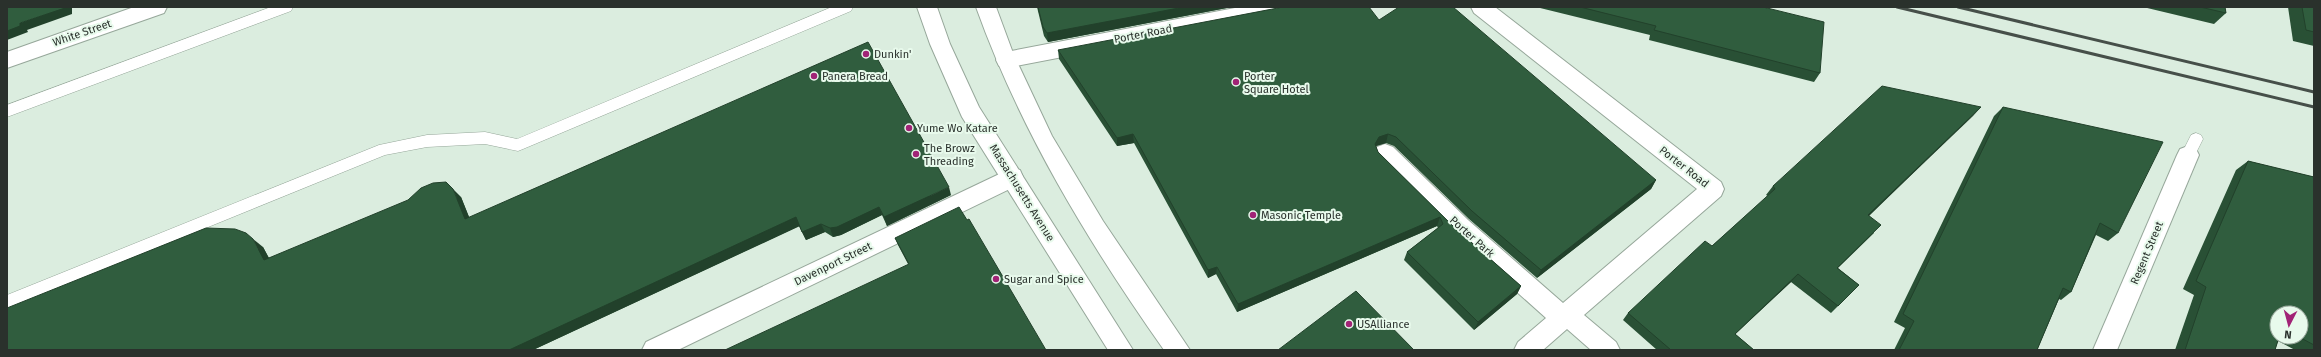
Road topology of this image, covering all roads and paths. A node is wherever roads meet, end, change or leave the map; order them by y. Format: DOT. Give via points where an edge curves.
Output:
graph roads {
  1 [pos="158,7"];
  2 [pos="286,7"];
  3 [pos="846,7"];
  4 [pos="927,7"];
  5 [pos="986,7"];
  6 [pos="1281,7"];
  7 [pos="1481,7"];
  8 [pos="7,60"];
  9 [pos="1006,60"];
  10 [pos="7,111"];
  11 [pos="2192,147"];
  12 [pos="1385,153"];
  13 [pos="1012,177"];
  14 [pos="7,302"];
  15 [pos="1564,315"];
  16 [pos="654,350"];
  17 [pos="1121,350"];
  18 [pos="1178,350"];
  19 [pos="1526,350"];
  20 [pos="1608,350"];
  21 [pos="2105,350"];
  1 -- 8 [label="street, White Street"];
  2 -- 10 [label="lane"];
  3 -- 14 [label="lane" via="518,145 485,138 427,141 384,149"];
  4 -- 13 [label="street, Massachusetts Avenue" via="960,89"];
  5 -- 9 [label="street"];
  6 -- 9 [label="street, Porter Road"];
  7 -- 15 [label="street, Porter Road" via="1713,189"];
  9 -- 18 [label="street" via="1024,101 1063,174"];
  11 -- 21 [label="street, Regent Street"];
  12 -- 15 [label="street, Porter Park" via="1460,227"];
  13 -- 16 [label="street, Davenport Street"];
  13 -- 17 [label="street, Massachusetts Avenue"];
  15 -- 19 [label="street, Porter Road"];
  15 -- 20 [label="street, Porter Park"];
}
